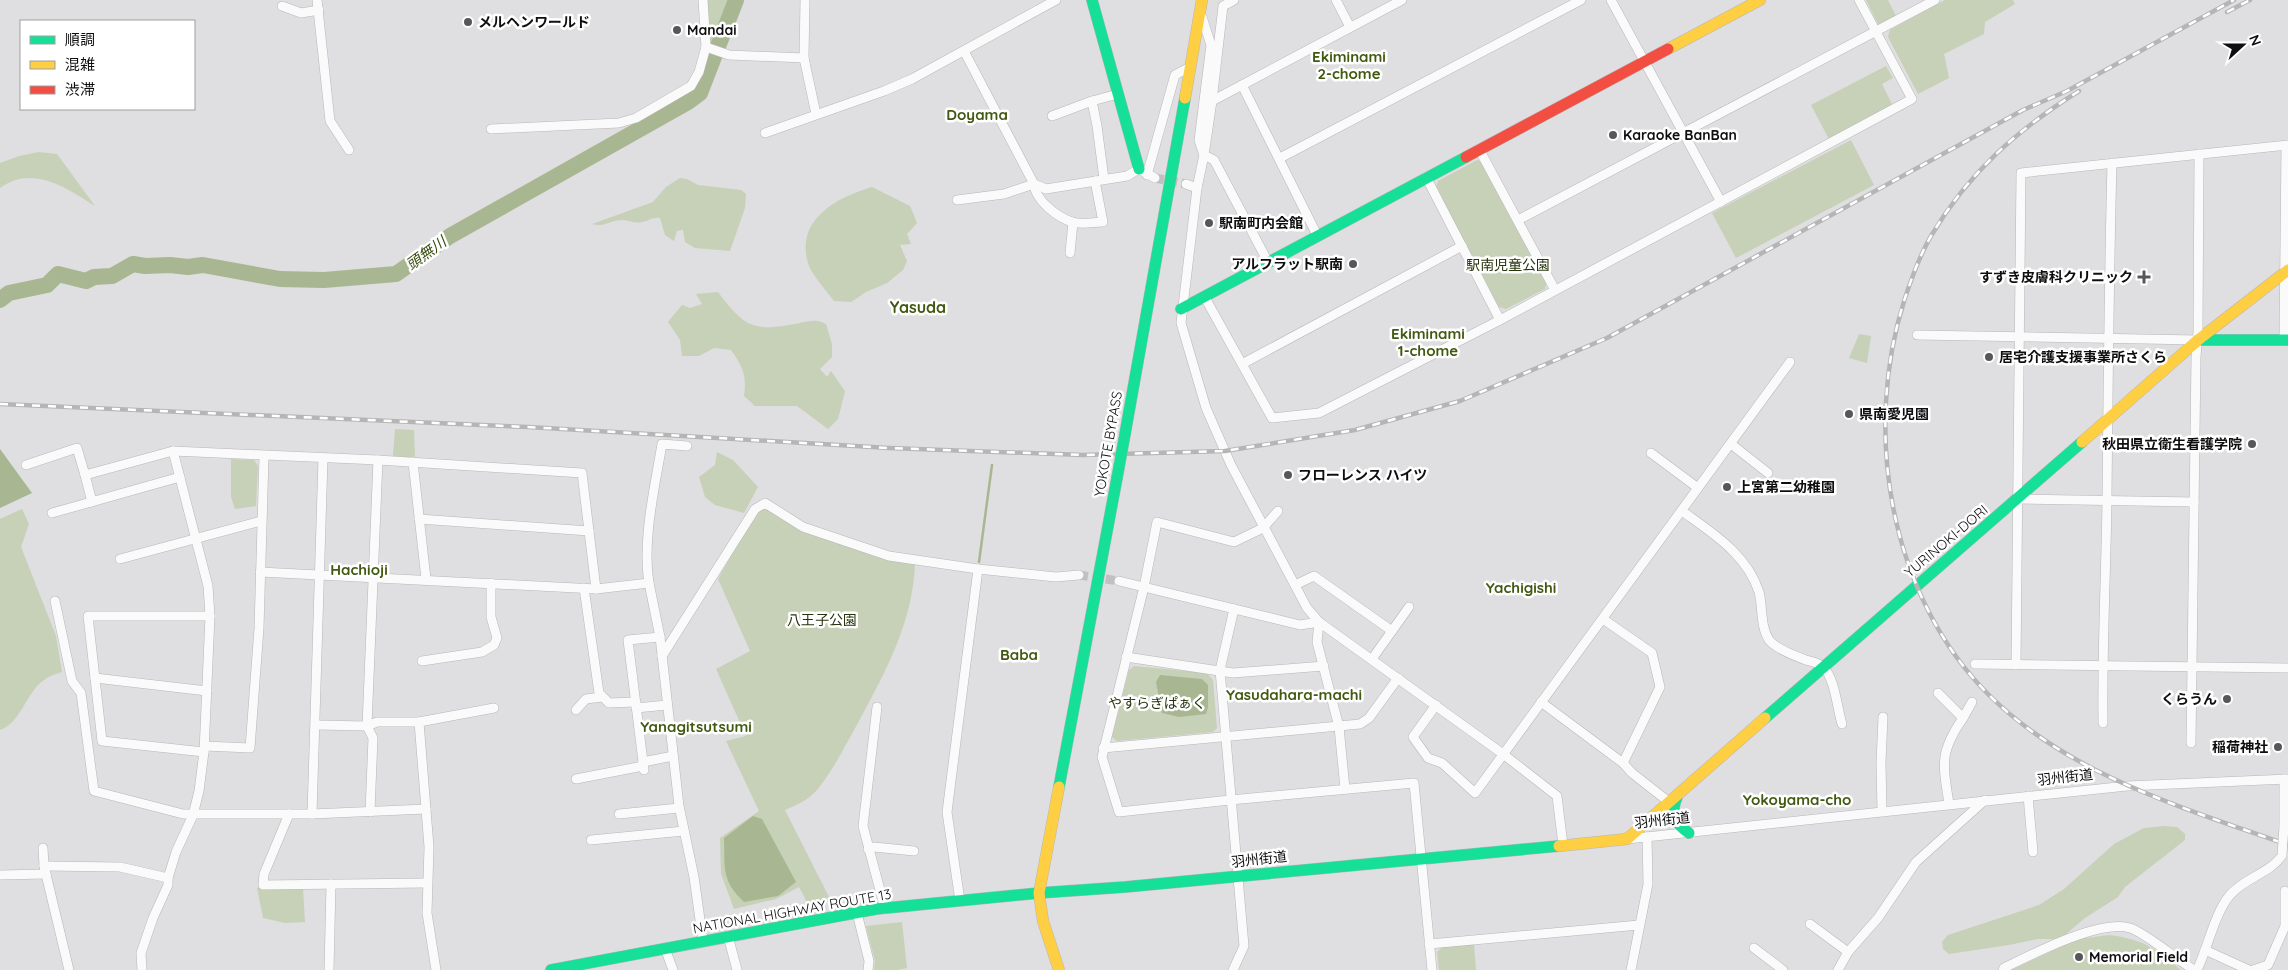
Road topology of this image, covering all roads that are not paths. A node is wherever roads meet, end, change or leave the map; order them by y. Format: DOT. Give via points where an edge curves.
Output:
graph roads {
  1 [pos="317,0"];
  2 [pos="703,0"];
  3 [pos="805,0"];
  4 [pos="1056,0"];
  5 [pos="1092,0"];
  6 [pos="1202,0"];
  7 [pos="1234,0"];
  8 [pos="1336,0"];
  9 [pos="1402,0"];
  10 [pos="1581,0"];
  11 [pos="1611,0"];
  12 [pos="1760,0"];
  13 [pos="1859,0"];
  14 [pos="1935,0"];
  15 [pos="282,6"];
  16 [pos="319,10"];
  17 [pos="1200,12"];
  18 [pos="1350,27"];
  19 [pos="1876,32"];
  20 [pos="709,48"];
  21 [pos="964,51"];
  22 [pos="804,58"];
  23 [pos="1644,61"];
  24 [pos="1190,67"];
  25 [pos="1242,85"];
  26 [pos="1118,94"];
  27 [pos="1212,100"];
  28 [pos="1092,102"];
  29 [pos="816,114"];
  30 [pos="1052,116"];
  31 [pos="491,129"];
  32 [pos="765,133"];
  33 [pos="1684,133"];
  34 [pos="2287,146"];
  35 [pos="1480,149"];
  36 [pos="349,150"];
  37 [pos="1204,154"];
  38 [pos="2199,154"];
  39 [pos="1280,158"];
  40 [pos="2112,164"];
  41 [pos="1147,174"];
  42 [pos="1426,177"];
  43 [pos="1100,180"];
  44 [pos="1034,184"];
  45 [pos="1186,184"];
  46 [pos="1197,188"];
  47 [pos="957,200"];
  48 [pos="1721,202"];
  49 [pos="1518,220"];
  50 [pos="1073,222"];
  51 [pos="1317,235"];
  52 [pos="1462,246"];
  53 [pos="1070,253"];
  54 [pos="1268,262"];
  55 [pos="2286,272"];
  56 [pos="1554,290"];
  57 [pos="1204,296"];
  58 [pos="1182,309"];
  59 [pos="1500,320"];
  60 [pos="1917,335"];
  61 [pos="2020,338"];
  62 [pos="2108,338"];
  63 [pos="2198,340"];
  64 [pos="2286,340"];
  65 [pos="1790,362"];
  66 [pos="1242,364"];
  67 [pos="2108,419"];
  68 [pos="1731,444"];
  69 [pos="687,446"];
  70 [pos="173,451"];
  71 [pos="1651,453"];
  72 [pos="264,456"];
  73 [pos="324,459"];
  74 [pos="378,460"];
  75 [pos="413,462"];
  76 [pos="26,465"];
  77 [pos="1768,473"];
  78 [pos="85,475"];
  79 [pos="180,477"];
  80 [pos="1698,488"];
  81 [pos="2018,499"];
  82 [pos="2107,501"];
  83 [pos="92,502"];
  84 [pos="2194,502"];
  85 [pos="1682,511"];
  86 [pos="1278,512"];
  87 [pos="52,513"];
  88 [pos="419,519"];
  89 [pos="262,521"];
  90 [pos="1263,528"];
  91 [pos="589,530"];
  92 [pos="197,539"];
  93 [pos="120,559"];
  94 [pos="978,569"];
  95 [pos="260,572"];
  96 [pos="320,574"];
  97 [pos="1079,575"];
  98 [pos="372,577"];
  99 [pos="426,579"];
  100 [pos="1119,581"];
  101 [pos="491,583"];
  102 [pos="649,583"];
  103 [pos="1295,585"];
  104 [pos="1144,587"];
  105 [pos="584,588"];
  106 [pos="596,589"];
  107 [pos="55,601"];
  108 [pos="1409,607"];
  109 [pos="1234,610"];
  110 [pos="210,616"];
  111 [pos="1603,619"];
  112 [pos="1319,622"];
  113 [pos="1392,631"];
  114 [pos="660,636"];
  115 [pos="662,656"];
  116 [pos="1126,657"];
  117 [pos="1372,659"];
  118 [pos="422,660"];
  119 [pos="1975,664"];
  120 [pos="2016,665"];
  121 [pos="1324,666"];
  122 [pos="2102,666"];
  123 [pos="1823,667"];
  124 [pos="2191,667"];
  125 [pos="2288,668"];
  126 [pos="1220,670"];
  127 [pos="95,678"];
  128 [pos="1398,678"];
  129 [pos="207,691"];
  130 [pos="1938,693"];
  131 [pos="602,697"];
  132 [pos="1542,702"];
  133 [pos="1972,702"];
  134 [pos="636,705"];
  135 [pos="667,705"];
  136 [pos="1436,706"];
  137 [pos="877,707"];
  138 [pos="494,708"];
  139 [pos="576,710"];
  140 [pos="1883,717"];
  141 [pos="1963,718"];
  142 [pos="419,722"];
  143 [pos="2103,723"];
  144 [pos="1842,724"];
  145 [pos="316,725"];
  146 [pos="367,726"];
  147 [pos="1339,727"];
  148 [pos="1225,737"];
  149 [pos="2191,743"];
  150 [pos="1103,748"];
  151 [pos="205,749"];
  152 [pos="1503,754"];
  153 [pos="673,756"];
  154 [pos="1623,763"];
  155 [pos="643,766"];
  156 [pos="576,779"];
  157 [pos="2286,779"];
  158 [pos="1345,789"];
  159 [pos="2028,796"];
  160 [pos="1674,798"];
  161 [pos="1230,800"];
  162 [pos="1984,800"];
  163 [pos="1949,804"];
  164 [pos="679,808"];
  165 [pos="426,809"];
  166 [pos="1882,811"];
  167 [pos="370,812"];
  168 [pos="289,814"];
  169 [pos="312,814"];
  170 [pos="619,814"];
  171 [pos="193,815"];
  172 [pos="684,831"];
  173 [pos="1689,832"];
  174 [pos="1647,837"];
  175 [pos="1627,839"];
  176 [pos="591,840"];
  177 [pos="1563,845"];
  178 [pos="43,848"];
  179 [pos="868,849"];
  180 [pos="914,851"];
  181 [pos="2034,852"];
  182 [pos="2282,855"];
  183 [pos="1421,859"];
  184 [pos="2283,866"];
  185 [pos="45,870"];
  186 [pos="0,875"];
  187 [pos="1238,876"];
  188 [pos="168,878"];
  189 [pos="428,883"];
  190 [pos="331,884"];
  191 [pos="2285,891"];
  192 [pos="1039,893"];
  193 [pos="960,902"];
  194 [pos="885,909"];
  195 [pos="858,913"];
  196 [pos="1810,924"];
  197 [pos="1639,925"];
  198 [pos="728,936"];
  199 [pos="703,941"];
  200 [pos="1429,944"];
  201 [pos="665,948"];
  202 [pos="1754,948"];
  203 [pos="2206,950"];
  204 [pos="1848,952"];
  205 [pos="69,970"];
  206 [pos="142,970"];
  207 [pos="329,970"];
  208 [pos="436,970"];
  209 [pos="551,970"];
  210 [pos="673,970"];
  211 [pos="737,970"];
  212 [pos="868,970"];
  213 [pos="1059,970"];
  214 [pos="1234,970"];
  215 [pos="1432,970"];
  216 [pos="1631,970"];
  217 [pos="1783,970"];
  218 [pos="1838,970"];
  219 [pos="2003,970"];
  220 [pos="2195,970"];
  221 [pos="2253,970"];
  1 -- 16 [label="street"];
  2 -- 20 [label="street"];
  3 -- 22 [label="street"];
  4 -- 21 [label="street"];
  5 -- 26 [label="main road"];
  6 -- 17 [label="main road, YOKOTE BYPASS"];
  7 -- 27 [label="street" via="1223,6"];
  8 -- 18 [label="street"];
  9 -- 18 [label="street"];
  10 -- 39 [label="street"];
  11 -- 23 [label="street"];
  12 -- 23 [label="main road"];
  13 -- 19 [label="street"];
  14 -- 19 [label="street"];
  15 -- 16 [label="street" via="301,13"];
  16 -- 36 [label="street" via="330,121"];
  17 -- 24 [label="main road, YOKOTE BYPASS"];
  17 -- 37 [label="street" via="1211,45 1198,140"];
  18 -- 25 [label="street"];
  19 -- 33 [label="street"];
  19 -- 48 [label="street" via="1912,99"];
  20 -- 22 [label="street" via="729,55"];
  20 -- 31 [label="street" via="691,86 636,118 619,123"];
  21 -- 29 [label="street" via="884,91"];
  21 -- 44 [label="street"];
  22 -- 29 [label="street"];
  23 -- 33 [label="street"];
  23 -- 35 [label="main road"];
  24 -- 41 [label="street" via="1175,75"];
  24 -- 192 [label="main road, YOKOTE BYPASS, bridge"];
  25 -- 27 [label="street"];
  25 -- 39 [label="street"];
  26 -- 28 [label="street"];
  26 -- 41 [label="main road"];
  27 -- 37 [label="street"];
  28 -- 30 [label="street"];
  28 -- 43 [label="street" via="1097,126"];
  29 -- 32 [label="street"];
  33 -- 48 [label="street"];
  33 -- 49 [label="street"];
  34 -- 38 [label="street"];
  34 -- 55 [label="street"];
  35 -- 42 [label="main road"];
  35 -- 49 [label="street"];
  37 -- 46 [label="street"];
  37 -- 54 [label="street" via="1214,160"];
  38 -- 40 [label="street"];
  38 -- 63 [label="street"];
  39 -- 51 [label="street"];
  40 -- 61 [label="street" via="2021,173"];
  40 -- 62 [label="street"];
  41 -- 43 [label="street"];
  42 -- 51 [label="main road"];
  42 -- 52 [label="street"];
  43 -- 44 [label="street" via="1046,189"];
  43 -- 50 [label="street" via="1103,222"];
  44 -- 47 [label="street" via="1004,194"];
  44 -- 50 [label="street" via="1034,190 1054,213"];
  45 -- 46 [label="street"];
  46 -- 58 [label="street"];
  48 -- 56 [label="street"];
  49 -- 56 [label="street"];
  50 -- 53 [label="street"];
  51 -- 54 [label="main road"];
  52 -- 59 [label="street"];
  52 -- 66 [label="street"];
  54 -- 57 [label="main road"];
  55 -- 63 [label="main road, YURINOKI-DORI"];
  55 -- 64 [label="street"];
  56 -- 59 [label="street"];
  57 -- 58 [label="main road"];
  57 -- 66 [label="street"];
  58 -- 90 [label="street" via="1184,337 1206,408 1230,465"];
  59 -- 66 [label="street" via="1319,413 1272,418"];
  60 -- 61 [label="street"];
  61 -- 62 [label="street"];
  61 -- 81 [label="street"];
  62 -- 63 [label="street"];
  62 -- 67 [label="street"];
  63 -- 64 [label="main road"];
  63 -- 67 [label="main road, YURINOKI-DORI"];
  63 -- 84 [label="street"];
  65 -- 68 [label="street"];
  67 -- 81 [label="main road, YURINOKI-DORI"];
  67 -- 82 [label="street"];
  68 -- 77 [label="street"];
  68 -- 80 [label="street"];
  69 -- 102 [label="street" via="662,444 649,529"];
  70 -- 72 [label="street"];
  70 -- 78 [label="street"];
  70 -- 79 [label="street"];
  71 -- 80 [label="street"];
  72 -- 73 [label="street"];
  72 -- 89 [label="street"];
  73 -- 74 [label="street"];
  73 -- 96 [label="street"];
  74 -- 75 [label="street"];
  74 -- 98 [label="street"];
  75 -- 88 [label="street"];
  75 -- 91 [label="street" via="582,473"];
  76 -- 78 [label="street" via="78,448"];
  78 -- 83 [label="street"];
  79 -- 83 [label="street"];
  79 -- 92 [label="street"];
  80 -- 85 [label="street"];
  81 -- 82 [label="street"];
  81 -- 120 [label="street"];
  81 -- 123 [label="main road, YURINOKI-DORI"];
  82 -- 84 [label="street"];
  82 -- 122 [label="street"];
  83 -- 87 [label="street"];
  84 -- 124 [label="street"];
  85 -- 111 [label="street"];
  85 -- 123 [label="street" via="1733,549 1741,559 1759,593 1769,639"];
  86 -- 90 [label="street"];
  88 -- 91 [label="street"];
  88 -- 99 [label="street"];
  89 -- 92 [label="street"];
  89 -- 95 [label="street"];
  90 -- 103 [label="street"];
  90 -- 104 [label="street" via="1234,542 1157,522"];
  91 -- 106 [label="street"];
  92 -- 93 [label="street"];
  92 -- 110 [label="street" via="208,586"];
  94 -- 97 [label="street" via="1056,577"];
  94 -- 115 [label="street" via="889,556 803,527 765,503 755,509"];
  94 -- 193 [label="street" via="946,812"];
  95 -- 96 [label="street"];
  95 -- 151 [label="street" via="250,748"];
  96 -- 98 [label="street"];
  96 -- 145 [label="street"];
  98 -- 99 [label="street"];
  98 -- 146 [label="street"];
  99 -- 101 [label="street"];
  100 -- 104 [label="street"];
  101 -- 105 [label="street"];
  101 -- 118 [label="street" via="491,617 497,638 494,645 482,652"];
  102 -- 106 [label="street"];
  102 -- 114 [label="street"];
  103 -- 112 [label="street"];
  103 -- 113 [label="street" via="1314,576"];
  104 -- 109 [label="street"];
  104 -- 116 [label="street"];
  105 -- 106 [label="street"];
  105 -- 131 [label="street"];
  107 -- 171 [label="street" via="72,681 82,693 94,791"];
  108 -- 113 [label="street"];
  109 -- 112 [label="street" via="1300,625"];
  109 -- 126 [label="street"];
  110 -- 127 [label="street" via="88,616"];
  110 -- 129 [label="street"];
  111 -- 132 [label="street"];
  111 -- 154 [label="street" via="1652,653 1660,687"];
  112 -- 117 [label="street"];
  112 -- 121 [label="street" via="1317,642"];
  113 -- 117 [label="street"];
  114 -- 115 [label="street"];
  114 -- 134 [label="street" via="628,640"];
  115 -- 135 [label="street"];
  116 -- 126 [label="street"];
  116 -- 150 [label="street"];
  117 -- 128 [label="street"];
  119 -- 120 [label="street"];
  120 -- 122 [label="street"];
  121 -- 126 [label="street"];
  121 -- 147 [label="street"];
  122 -- 124 [label="street"];
  122 -- 143 [label="street"];
  123 -- 144 [label="street" via="1830,680"];
  123 -- 160 [label="main road, YURINOKI-DORI"];
  124 -- 125 [label="street"];
  124 -- 149 [label="street"];
  126 -- 148 [label="street"];
  127 -- 129 [label="street"];
  127 -- 151 [label="street" via="102,740"];
  128 -- 136 [label="street"];
  128 -- 147 [label="street" via="1369,718 1360,724"];
  129 -- 151 [label="street"];
  130 -- 141 [label="street"];
  131 -- 134 [label="street" via="609,703"];
  131 -- 139 [label="street" via="586,699"];
  132 -- 152 [label="street"];
  132 -- 154 [label="street"];
  133 -- 141 [label="street"];
  134 -- 135 [label="street"];
  134 -- 155 [label="street"];
  135 -- 153 [label="street"];
  136 -- 152 [label="street"];
  136 -- 152 [label="street" via="1413,737 1428,758 1442,763 1475,793"];
  137 -- 179 [label="street" via="863,826"];
  138 -- 142 [label="street"];
  140 -- 166 [label="street"];
  141 -- 163 [label="street" via="1944,751"];
  142 -- 146 [label="street" via="378,722"];
  142 -- 165 [label="street"];
  145 -- 146 [label="street"];
  145 -- 169 [label="street"];
  146 -- 167 [label="street" via="373,738"];
  147 -- 148 [label="street"];
  147 -- 158 [label="street"];
  148 -- 150 [label="street"];
  148 -- 161 [label="street"];
  150 -- 161 [label="street" via="1102,757 1119,812"];
  151 -- 171 [label="street"];
  152 -- 177 [label="street" via="1557,796"];
  153 -- 155 [label="street"];
  153 -- 164 [label="street"];
  154 -- 160 [label="street" via="1632,773"];
  155 -- 156 [label="street"];
  157 -- 159 [label="street, 羽州街道" via="2126,786"];
  157 -- 182 [label="street, bridge"];
  158 -- 161 [label="street"];
  158 -- 183 [label="street" via="1414,783"];
  159 -- 162 [label="street, 羽州街道"];
  159 -- 181 [label="street"];
  160 -- 173 [label="main road" via="1672,815 1678,826"];
  160 -- 175 [label="main road, YURINOKI-DORI"];
  161 -- 187 [label="street"];
  162 -- 163 [label="street, 羽州街道"];
  162 -- 204 [label="street" via="1916,862 1878,918"];
  163 -- 166 [label="street, 羽州街道"];
  164 -- 170 [label="street"];
  164 -- 172 [label="street"];
  165 -- 167 [label="street"];
  165 -- 189 [label="street"];
  166 -- 173 [label="street, 羽州街道"];
  167 -- 169 [label="street"];
  168 -- 169 [label="street"];
  168 -- 171 [label="street"];
  168 -- 190 [label="street" via="264,874 263,885"];
  171 -- 188 [label="street"];
  172 -- 176 [label="street"];
  172 -- 199 [label="street"];
  173 -- 174 [label="street, 羽州街道"];
  174 -- 175 [label="street, 羽州街道"];
  174 -- 197 [label="street" via="1648,884"];
  175 -- 177 [label="main road, 羽州街道"];
  177 -- 183 [label="main road, 羽州街道"];
  178 -- 185 [label="street"];
  179 -- 180 [label="street"];
  179 -- 194 [label="street"];
  182 -- 184 [label="street"];
  182 -- 203 [label="street" via="2278,862 2230,895"];
  183 -- 187 [label="main road, 羽州街道"];
  183 -- 200 [label="street"];
  185 -- 186 [label="street"];
  185 -- 188 [label="street" via="120,868"];
  185 -- 205 [label="street"];
  187 -- 192 [label="main road, 羽州街道"];
  187 -- 214 [label="street" via="1244,946"];
  188 -- 206 [label="street" via="141,953"];
  189 -- 190 [label="street"];
  189 -- 208 [label="street" via="427,913"];
  190 -- 207 [label="street"];
  191 -- 221 [label="street" via="2286,926 2268,965"];
  192 -- 193 [label="main road, NATIONAL HIGHWAY ROUTE 13"];
  192 -- 213 [label="main road, YOKOTE BYPASS" via="1043,921"];
  193 -- 194 [label="main road, NATIONAL HIGHWAY ROUTE 13"];
  194 -- 195 [label="main road, NATIONAL HIGHWAY ROUTE 13"];
  195 -- 198 [label="main road, NATIONAL HIGHWAY ROUTE 13"];
  195 -- 212 [label="street" via="869,961"];
  196 -- 204 [label="street"];
  197 -- 200 [label="street"];
  197 -- 216 [label="street"];
  198 -- 199 [label="main road, NATIONAL HIGHWAY ROUTE 13"];
  198 -- 211 [label="street"];
  199 -- 201 [label="main road, NATIONAL HIGHWAY ROUTE 13"];
  200 -- 215 [label="street"];
  201 -- 209 [label="main road, NATIONAL HIGHWAY ROUTE 13"];
  201 -- 210 [label="street"];
  202 -- 217 [label="street"];
  203 -- 220 [label="street"];
  203 -- 221 [label="street"];
  204 -- 218 [label="street"];
  219 -- 220 [label="street" via="2072,936 2118,926 2131,928"];
}
